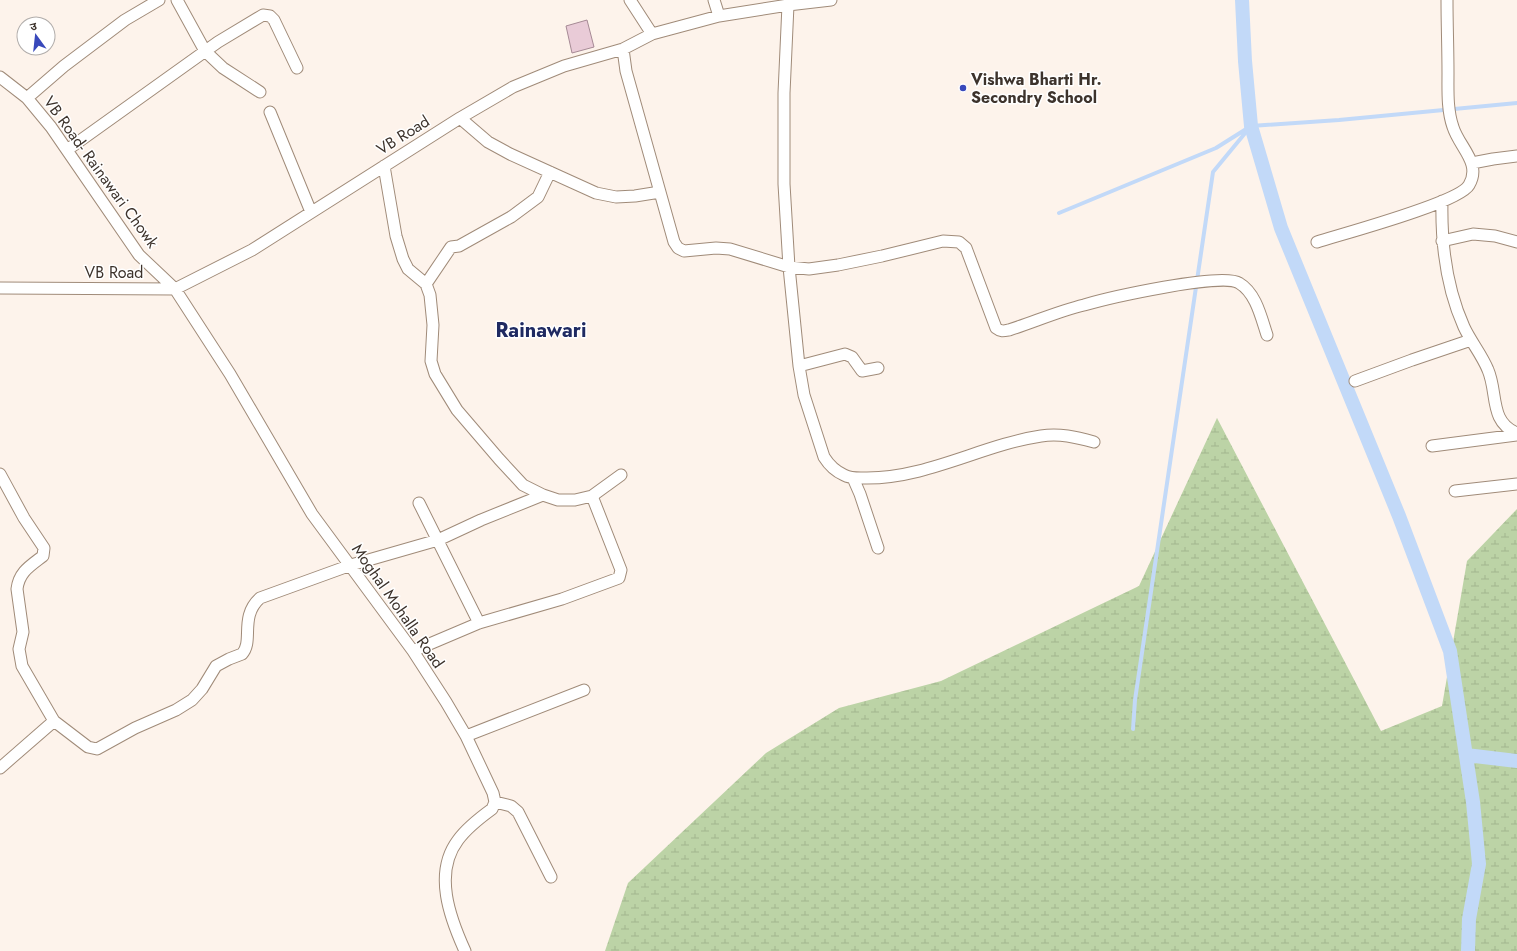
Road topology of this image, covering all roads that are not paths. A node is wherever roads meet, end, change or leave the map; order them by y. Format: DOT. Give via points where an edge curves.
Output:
graph roads {
  1 [pos="159,0"];
  2 [pos="177,0"];
  3 [pos="630,0"];
  4 [pos="714,0"];
  5 [pos="831,0"];
  6 [pos="1447,0"];
  7 [pos="788,5"];
  8 [pos="719,16"];
  9 [pos="652,34"];
  10 [pos="623,49"];
  11 [pos="206,51"];
  12 [pos="297,68"];
  13 [pos="0,77"];
  14 [pos="260,92"];
  15 [pos="27,98"];
  16 [pos="270,112"];
  17 [pos="460,118"];
  18 [pos="67,150"];
  19 [pos="1517,156"];
  20 [pos="1472,163"];
  21 [pos="384,166"];
  22 [pos="550,172"];
  23 [pos="660,192"];
  24 [pos="1442,201"];
  25 [pos="311,212"];
  26 [pos="1442,241"];
  27 [pos="1317,242"];
  28 [pos="1517,242"];
  29 [pos="789,267"];
  30 [pos="426,284"];
  31 [pos="0,288"];
  32 [pos="175,289"];
  33 [pos="1267,335"];
  34 [pos="1472,340"];
  35 [pos="799,366"];
  36 [pos="878,368"];
  37 [pos="1355,381"];
  38 [pos="1517,434"];
  39 [pos="1094,442"];
  40 [pos="1432,446"];
  41 [pos="0,474"];
  42 [pos="621,475"];
  43 [pos="853,478"];
  44 [pos="1517,484"];
  45 [pos="1455,491"];
  46 [pos="543,495"];
  47 [pos="592,496"];
  48 [pos="419,504"];
  49 [pos="438,540"];
  50 [pos="878,548"];
  51 [pos="351,565"];
  52 [pos="479,623"];
  53 [pos="413,651"];
  54 [pos="584,690"];
  55 [pos="54,721"];
  56 [pos="466,736"];
  57 [pos="0,768"];
  58 [pos="495,802"];
  59 [pos="552,877"];
  60 [pos="465,951"];
  1 -- 15 [label="street" via="125,20"];
  2 -- 11 [label="street"];
  3 -- 9 [label="street"];
  4 -- 8 [label="street"];
  5 -- 7 [label="street, VB Road"];
  6 -- 20 [label="street" via="1448,96 1452,125 1456,137"];
  7 -- 8 [label="street, VB Road"];
  7 -- 29 [label="street" via="784,184"];
  8 -- 9 [label="street, VB Road"];
  9 -- 10 [label="street, VB Road"];
  10 -- 17 [label="street, VB Road" via="564,66 513,87"];
  10 -- 23 [label="street" via="626,71"];
  11 -- 12 [label="street" via="257,18 270,16"];
  11 -- 14 [label="street" via="222,68"];
  11 -- 18 [label="street"];
  13 -- 15 [label="street, VB Road- Rainawari Chowk"];
  15 -- 18 [label="street, VB Road- Rainawari Chowk"];
  16 -- 25 [label="street"];
  17 -- 21 [label="street, VB Road"];
  17 -- 22 [label="street" via="488,142"];
  18 -- 32 [label="street, VB Road- Rainawari Chowk" via="139,255"];
  19 -- 20 [label="street"];
  20 -- 24 [label="street" via="1474,172 1469,186 1461,193"];
  21 -- 25 [label="street, VB Road"];
  21 -- 30 [label="street" via="402,259 408,269"];
  22 -- 23 [label="street" via="596,193 616,197"];
  22 -- 30 [label="street" via="538,197 512,216 459,246 451,247"];
  23 -- 29 [label="street" via="678,248 684,251 730,249"];
  24 -- 26 [label="street"];
  24 -- 27 [label="street" via="1412,213"];
  25 -- 32 [label="street, VB Road" via="252,250"];
  26 -- 28 [label="street" via="1473,234"];
  26 -- 34 [label="street" via="1444,262 1453,295"];
  29 -- 33 [label="street" via="809,269 838,265 943,241 958,242 966,248 999,331 1009,330 1083,305 1189,283 1222,280 1238,282 1249,292 1260,312"];
  29 -- 35 [label="street"];
  30 -- 46 [label="street" via="430,295 433,325 431,361 440,384 457,410 523,485"];
  31 -- 32 [label="street, VB Road"];
  32 -- 51 [label="street, Moghal Mohalla Road" via="230,374 312,514"];
  34 -- 37 [label="street"];
  34 -- 38 [label="street" via="1493,383 1499,418"];
  35 -- 36 [label="street" via="845,354 852,357 862,371"];
  35 -- 43 [label="street" via="804,395 824,457 833,469"];
  38 -- 40 [label="street"];
  39 -- 43 [label="street" via="1064,434 1041,436 903,475"];
  41 -- 55 [label="street" via="44,548 43,556 22,572 18,582 23,632 19,649 22,666"];
  42 -- 47 [label="street"];
  43 -- 50 [label="street"];
  44 -- 45 [label="street"];
  46 -- 47 [label="street" via="558,500"];
  46 -- 49 [label="street"];
  47 -- 52 [label="street" via="621,570 619,578 562,599"];
  48 -- 49 [label="street"];
  49 -- 51 [label="street"];
  49 -- 52 [label="street"];
  51 -- 53 [label="street, Moghal Mohalla Road"];
  51 -- 55 [label="street" via="260,598 251,608 248,617 242,654 216,666 192,700 176,710 135,728 97,749 82,744"];
  52 -- 53 [label="street"];
  53 -- 56 [label="street, Moghal Mohalla Road"];
  54 -- 56 [label="street"];
  55 -- 57 [label="street"];
  56 -- 58 [label="street, Moghal Mohalla Road"];
  58 -- 59 [label="street" via="512,806 518,812"];
  58 -- 60 [label="street" via="492,809 458,839 447,861 447,900"];
}
